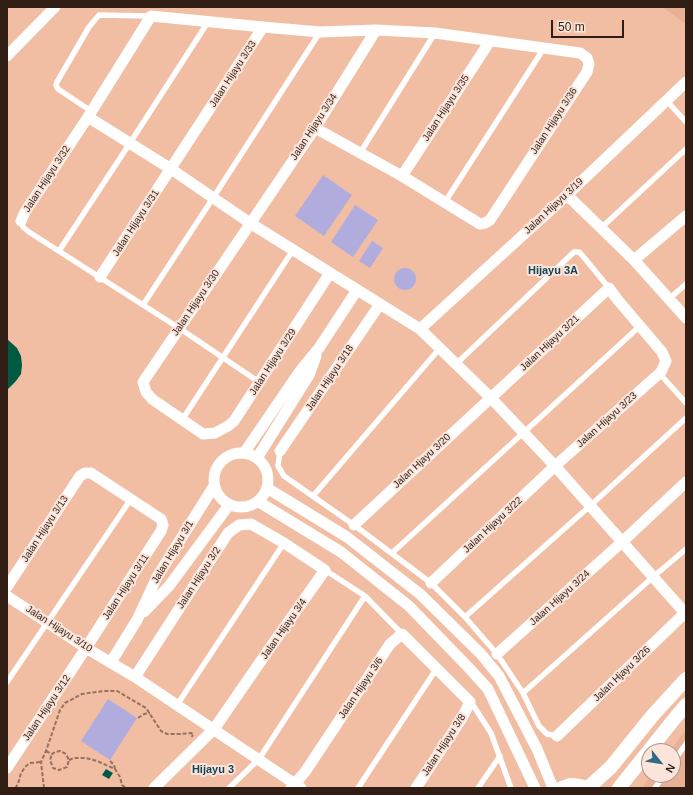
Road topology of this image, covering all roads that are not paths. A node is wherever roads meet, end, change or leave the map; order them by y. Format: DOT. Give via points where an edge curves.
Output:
graph roads {
  1 [pos="54,7"];
  2 [pos="150,16"];
  3 [pos="208,22"];
  4 [pos="263,27"];
  5 [pos="376,30"];
  6 [pos="320,32"];
  7 [pos="435,33"];
  8 [pos="490,40"];
  9 [pos="544,48"];
  10 [pos="7,56"];
  11 [pos="686,82"];
  12 [pos="666,100"];
  13 [pos="89,114"];
  14 [pos="686,122"];
  15 [pos="315,128"];
  16 [pos="130,143"];
  17 [pos="686,149"];
  18 [pos="360,153"];
  19 [pos="171,169"];
  20 [pos="402,176"];
  21 [pos="567,195"];
  22 [pos="213,198"];
  23 [pos="445,202"];
  24 [pos="686,216"];
  25 [pos="21,221"];
  26 [pos="250,223"];
  27 [pos="601,228"];
  28 [pos="293,250"];
  29 [pos="59,251"];
  30 [pos="634,260"];
  31 [pos="330,273"];
  32 [pos="100,277"];
  33 [pos="686,284"];
  34 [pos="608,288"];
  35 [pos="356,290"];
  36 [pos="669,300"];
  37 [pos="380,304"];
  38 [pos="143,305"];
  39 [pos="686,318"];
  40 [pos="640,326"];
  41 [pos="179,328"];
  42 [pos="420,329"];
  43 [pos="319,348"];
  44 [pos="440,348"];
  45 [pos="223,357"];
  46 [pos="456,364"];
  47 [pos="659,373"];
  48 [pos="259,382"];
  49 [pos="491,398"];
  50 [pos="686,403"];
  51 [pos="686,418"];
  52 [pos="182,420"];
  53 [pos="524,433"];
  54 [pos="280,451"];
  55 [pos="244,453"];
  56 [pos="257,458"];
  57 [pos="555,466"];
  58 [pos="686,482"];
  59 [pos="214,486"];
  60 [pos="267,488"];
  61 [pos="313,496"];
  62 [pos="131,499"];
  63 [pos="259,502"];
  64 [pos="229,505"];
  65 [pos="591,505"];
  66 [pos="354,524"];
  67 [pos="622,542"];
  68 [pos="284,543"];
  69 [pos="686,549"];
  70 [pos="392,553"];
  71 [pos="325,570"];
  72 [pos="653,577"];
  73 [pos="431,583"];
  74 [pos="7,587"];
  75 [pos="7,596"];
  76 [pos="365,596"];
  77 [pos="685,612"];
  78 [pos="465,617"];
  79 [pos="137,620"];
  80 [pos="47,622"];
  81 [pos="402,634"];
  82 [pos="86,648"];
  83 [pos="497,654"];
  84 [pos="111,662"];
  85 [pos="437,668"];
  86 [pos="135,676"];
  87 [pos="686,679"];
  88 [pos="7,682"];
  89 [pos="523,693"];
  90 [pos="470,702"];
  91 [pos="177,705"];
  92 [pos="686,705"];
  93 [pos="214,730"];
  94 [pos="557,736"];
  95 [pos="500,756"];
  96 [pos="259,759"];
  97 [pos="7,768"];
  98 [pos="296,787"];
  99 [pos="154,788"];
  100 [pos="229,788"];
  101 [pos="358,788"];
  102 [pos="416,788"];
  103 [pos="478,788"];
  104 [pos="511,788"];
  105 [pos="535,788"];
  106 [pos="553,788"];
  107 [pos="562,788"];
  108 [pos="588,788"];
  109 [pos="619,788"];
  1 -- 10 [label="street"];
  2 -- 3 [label="street"];
  2 -- 13 [label="street, Jalan Hijayu 3/32"];
  2 -- 13 [label="lane" via="99,15 89,27 56,85"];
  3 -- 4 [label="street"];
  3 -- 16 [label="lane"];
  4 -- 6 [label="street"];
  4 -- 19 [label="street, Jalan Hijayu 3/33"];
  5 -- 6 [label="street"];
  5 -- 7 [label="street"];
  5 -- 15 [label="street, Jalan Hijayu 3/34"];
  6 -- 22 [label="lane"];
  7 -- 8 [label="street"];
  7 -- 18 [label="lane"];
  8 -- 9 [label="street"];
  8 -- 20 [label="street, Jalan Hijayu 3/35"];
  9 -- 23 [label="lane"];
  9 -- 23 [label="street, Jalan Hijayu 3/36" via="580,54 587,58 587,72 490,220 480,224"];
  11 -- 12 [label="street, Jalan Hijayu 3/19"];
  12 -- 14 [label="lane"];
  12 -- 21 [label="street, Jalan Hijayu 3/19"];
  13 -- 16 [label="street"];
  13 -- 25 [label="street, Jalan Hijayu 3/32"];
  15 -- 18 [label="street"];
  15 -- 26 [label="street, Jalan Hijayu 3/34"];
  16 -- 19 [label="street"];
  16 -- 29 [label="lane"];
  17 -- 27 [label="lane"];
  18 -- 20 [label="street"];
  19 -- 22 [label="street"];
  19 -- 32 [label="street, Jalan Hijayu 3/31"];
  20 -- 23 [label="street"];
  21 -- 27 [label="street"];
  21 -- 42 [label="street, Jalan Hijayu 3/19"];
  22 -- 26 [label="street"];
  22 -- 38 [label="lane"];
  24 -- 30 [label="street"];
  25 -- 29 [label="lane, Jalan Hijayu 3/32" via="29,232"];
  26 -- 28 [label="street"];
  26 -- 41 [label="street, Jalan Hijayu 3/30"];
  27 -- 30 [label="street"];
  28 -- 31 [label="street"];
  28 -- 45 [label="lane"];
  29 -- 32 [label="lane, Jalan Hijayu 3/32"];
  30 -- 36 [label="street"];
  31 -- 35 [label="street"];
  31 -- 48 [label="street, Jalan Hijayu 3/29"];
  32 -- 38 [label="lane, Jalan Hijayu 3/32"];
  33 -- 36 [label="lane"];
  34 -- 40 [label="street"];
  34 -- 46 [label="lane" via="582,255 574,252"];
  34 -- 49 [label="street, Jalan Hijayu 3/21"];
  35 -- 37 [label="street"];
  35 -- 43 [label="street"];
  36 -- 39 [label="street"];
  37 -- 42 [label="street"];
  37 -- 54 [label="street, Jalan Hijayu 3/18"];
  38 -- 41 [label="lane, Jalan Hijayu 3/32"];
  40 -- 47 [label="street" via="662,352 666,361"];
  40 -- 53 [label="lane"];
  41 -- 45 [label="lane, Jalan Hijayu 3/32"];
  41 -- 52 [label="street, Jalan Hijayu 3/30" via="143,382 146,392 152,399"];
  42 -- 44 [label="street"];
  43 -- 55 [label="street" via="300,371"];
  43 -- 56 [label="street" via="308,375"];
  44 -- 46 [label="street"];
  44 -- 61 [label="lane"];
  45 -- 48 [label="lane, Jalan Hijayu 3/32"];
  45 -- 52 [label="lane"];
  46 -- 49 [label="street"];
  47 -- 50 [label="lane"];
  47 -- 57 [label="street, Jalan Hijayu 3/23"];
  48 -- 52 [label="street, Jalan Hijayu 3/29" via="234,421 215,433 203,434"];
  49 -- 53 [label="street"];
  49 -- 66 [label="street, Jalan Hjayu 3/20"];
  51 -- 65 [label="lane"];
  53 -- 57 [label="street"];
  53 -- 70 [label="lane"];
  54 -- 61 [label="lane" via="278,466 284,476"];
  55 -- 56 [label="street"];
  55 -- 59 [label="street" via="227,456 220,462 213,477"];
  56 -- 60 [label="street" via="267,471"];
  57 -- 65 [label="street"];
  57 -- 73 [label="street, Jalan Hijayu 3/22"];
  58 -- 67 [label="street, Jalan Hijayu 3/24"];
  59 -- 64 [label="street" via="222,501"];
  59 -- 79 [label="street, Jalan Hijayu 3/1" via="157,577"];
  60 -- 63 [label="street"];
  60 -- 106 [label="street" via="347,537 420,594 481,654 499,676 537,749"];
  61 -- 66 [label="lane"];
  62 -- 74 [label="street, Jalan Hijayu 3/13" via="91,473 80,476"];
  62 -- 80 [label="lane"];
  62 -- 82 [label="street, Jalan Hijayu 3/11" via="161,519 164,525"];
  63 -- 64 [label="street" via="245,508"];
  63 -- 105 [label="street" via="341,552 409,606 469,668 488,689"];
  64 -- 79 [label="street, Jalan Hijayu 3/1" via="169,586"];
  65 -- 67 [label="street"];
  65 -- 78 [label="lane"];
  66 -- 70 [label="lane"];
  67 -- 72 [label="street"];
  67 -- 83 [label="street, Jalan Hijayu 3/24"];
  68 -- 71 [label="street"];
  68 -- 86 [label="street, Jalan Hijayu 3/2" via="251,524 239,525 228,533"];
  68 -- 91 [label="lane"];
  69 -- 72 [label="lane"];
  70 -- 73 [label="lane"];
  71 -- 76 [label="lane"];
  71 -- 93 [label="street, Jalan Hijayu 3/4"];
  72 -- 77 [label="street"];
  72 -- 89 [label="lane"];
  73 -- 78 [label="lane"];
  75 -- 80 [label="street, Jalan Hijayu 3/10"];
  76 -- 81 [label="lane"];
  76 -- 96 [label="lane"];
  77 -- 94 [label="street, Jalan Hjayu 3/26"];
  78 -- 83 [label="lane"];
  79 -- 84 [label="street, Jalan Hijayu 3/1"];
  80 -- 82 [label="street, Jalan Hijayu 3/10"];
  80 -- 88 [label="lane"];
  81 -- 85 [label="street"];
  81 -- 98 [label="street, Jalan Hijayu 3/6" via="390,644"];
  82 -- 84 [label="street, Jalan Hijayu 3/10"];
  82 -- 97 [label="street, Jalan Hijayu 3/12"];
  83 -- 89 [label="lane"];
  84 -- 86 [label="street, Jalan Hijayu 3/10"];
  85 -- 90 [label="street"];
  85 -- 101 [label="lane"];
  86 -- 91 [label="street, Jalan Hijayu 3/10"];
  87 -- 108 [label="street" via="611,767"];
  89 -- 94 [label="lane" via="539,726 547,734"];
  90 -- 95 [label="lane" via="491,733"];
  90 -- 102 [label="street, Jalan Hijayu 3/8"];
  91 -- 93 [label="street, Jalan Hijayu 3/10"];
  92 -- 109 [label="street"];
  93 -- 96 [label="street, Jalan Hijayu 3/10"];
  93 -- 99 [label="street, Jalan Hijayu 3/4"];
  95 -- 103 [label="lane"];
  95 -- 104 [label="lane"];
  96 -- 98 [label="street, Jalan Hijayu 3/10"];
  96 -- 100 [label="lane"];
  107 -- 108 [label="street" via="571,785"];
}
